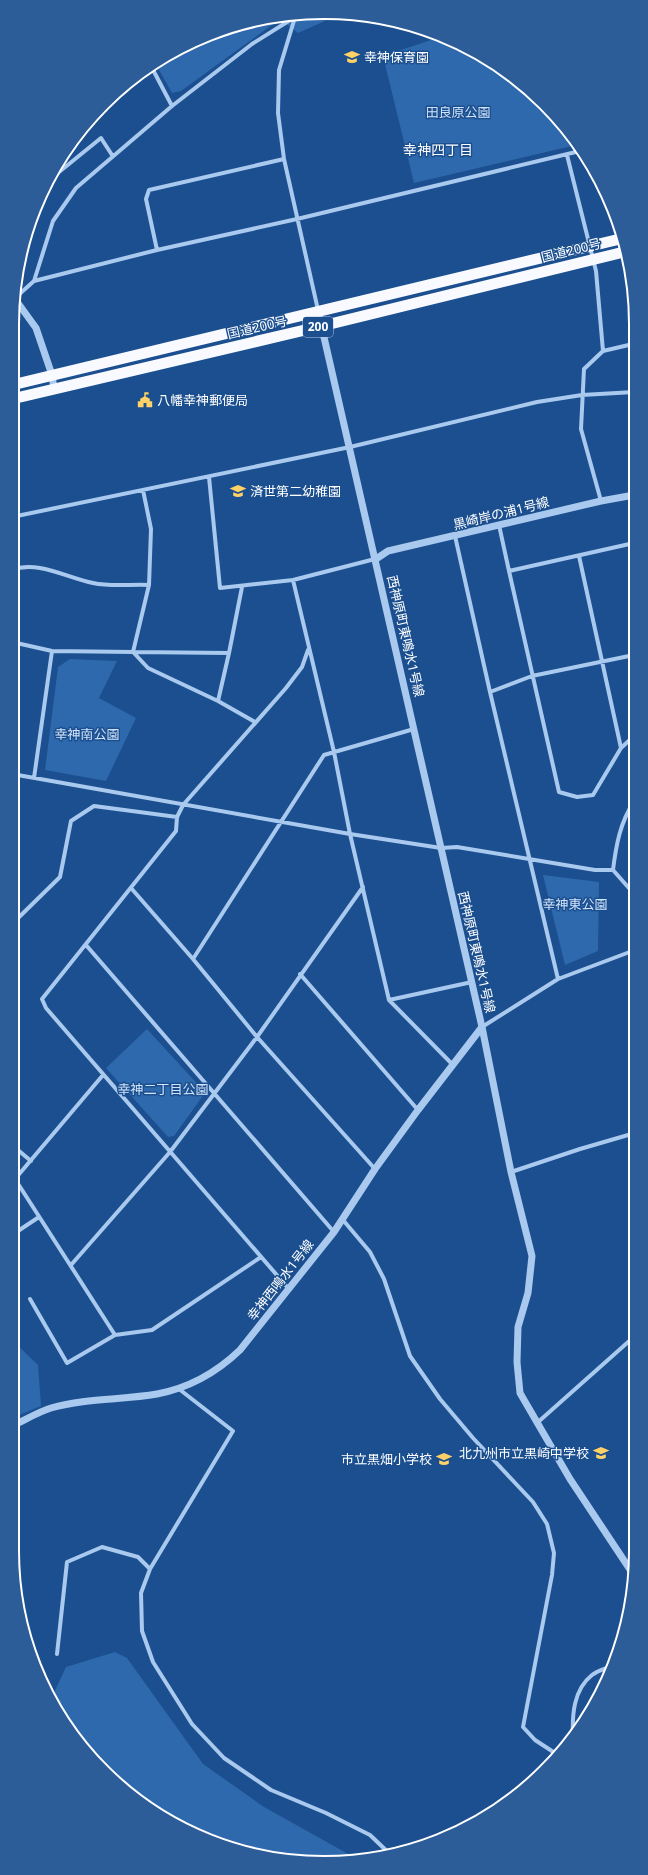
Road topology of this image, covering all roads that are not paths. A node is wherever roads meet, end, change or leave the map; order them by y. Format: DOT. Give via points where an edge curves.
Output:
graph roads {
  1 [pos="294,21"];
  2 [pos="287,22"];
  3 [pos="154,71"];
  4 [pos="172,106"];
  5 [pos="576,152"];
  6 [pos="567,154"];
  7 [pos="112,155"];
  8 [pos="284,159"];
  9 [pos="60,171"];
  10 [pos="297,219"];
  11 [pos="617,240"];
  12 [pos="591,246"];
  13 [pos="157,250"];
  14 [pos="621,253"];
  15 [pos="594,259"];
  16 [pos="34,281"];
  17 [pos="21,292"];
  18 [pos="20,305"];
  19 [pos="318,311"];
  20 [pos="322,326"];
  21 [pos="629,345"];
  22 [pos="603,351"];
  23 [pos="52,375"];
  24 [pos="19,383"];
  25 [pos="54,389"];
  26 [pos="629,392"];
  27 [pos="582,395"];
  28 [pos="19,397"];
  29 [pos="350,447"];
  30 [pos="209,477"];
  31 [pos="143,490"];
  32 [pos="629,496"];
  33 [pos="601,501"];
  34 [pos="19,515"];
  35 [pos="498,525"];
  36 [pos="455,536"];
  37 [pos="629,544"];
  38 [pos="579,556"];
  39 [pos="376,559"];
  40 [pos="19,567"];
  41 [pos="509,571"];
  42 [pos="293,580"];
  43 [pos="149,585"];
  44 [pos="242,586"];
  45 [pos="19,644"];
  46 [pos="308,650"];
  47 [pos="52,651"];
  48 [pos="133,652"];
  49 [pos="230,653"];
  50 [pos="629,656"];
  51 [pos="603,662"];
  52 [pos="532,676"];
  53 [pos="490,692"];
  54 [pos="218,701"];
  55 [pos="255,722"];
  56 [pos="415,729"];
  57 [pos="629,741"];
  58 [pos="621,748"];
  59 [pos="334,752"];
  60 [pos="19,775"];
  61 [pos="34,778"];
  62 [pos="183,805"];
  63 [pos="629,810"];
  64 [pos="177,817"];
  65 [pos="281,822"];
  66 [pos="350,834"];
  67 [pos="441,848"];
  68 [pos="530,858"];
  69 [pos="613,870"];
  70 [pos="363,887"];
  71 [pos="131,888"];
  72 [pos="629,888"];
  73 [pos="19,917"];
  74 [pos="86,945"];
  75 [pos="629,952"];
  76 [pos="194,959"];
  77 [pos="300,974"];
  78 [pos="558,980"];
  79 [pos="472,982"];
  80 [pos="389,1000"];
  81 [pos="482,1027"];
  82 [pos="257,1037"];
  83 [pos="453,1065"];
  84 [pos="103,1075"];
  85 [pos="213,1094"];
  86 [pos="418,1110"];
  87 [pos="629,1135"];
  88 [pos="19,1152"];
  89 [pos="170,1152"];
  90 [pos="31,1161"];
  91 [pos="375,1169"];
  92 [pos="512,1172"];
  93 [pos="19,1174"];
  94 [pos="19,1185"];
  95 [pos="39,1217"];
  96 [pos="342,1220"];
  97 [pos="19,1230"];
  98 [pos="334,1232"];
  99 [pos="261,1257"];
  100 [pos="71,1265"];
  101 [pos="288,1288"];
  102 [pos="30,1299"];
  103 [pos="115,1335"];
  104 [pos="629,1341"];
  105 [pos="179,1389"];
  106 [pos="19,1423"];
  107 [pos="537,1423"];
  108 [pos="628,1567"];
  109 [pos="150,1569"];
  110 [pos="57,1654"];
  111 [pos="606,1669"];
  112 [pos="572,1728"];
  113 [pos="553,1752"];
  114 [pos="385,1850"];
  1 -- 8 [label="street" via="279,70 278,113"];
  2 -- 4 [label="street" via="252,44"];
  3 -- 4 [label="street"];
  4 -- 7 [label="street"];
  5 -- 6 [label="street"];
  6 -- 10 [label="street"];
  6 -- 12 [label="street"];
  7 -- 9 [label="street" via="101,138"];
  7 -- 16 [label="street" via="76,188 53,221"];
  8 -- 10 [label="street"];
  8 -- 13 [label="street" via="149,190 146,199"];
  10 -- 13 [label="street"];
  10 -- 19 [label="street"];
  11 -- 12 [label="highway, 国道200号 / 200"];
  12 -- 15 [label="street"];
  12 -- 19 [label="highway, 国道200号 / 200"];
  13 -- 16 [label="street"];
  14 -- 15 [label="highway, 国道200号 / 200"];
  15 -- 20 [label="highway, 国道200号 / 200"];
  15 -- 22 [label="street"];
  16 -- 17 [label="street"];
  18 -- 23 [label="street" via="36,328"];
  19 -- 20 [label="street, 西神原町東鳴水1号線"];
  19 -- 23 [label="highway, 国道200号 / 200"];
  20 -- 25 [label="highway, 国道200号 / 200"];
  20 -- 29 [label="street, 西神原町東鳴水1号線"];
  21 -- 22 [label="street"];
  22 -- 27 [label="street" via="584,369"];
  23 -- 24 [label="highway, 国道200号 / 200"];
  23 -- 25 [label="street"];
  25 -- 28 [label="highway, 国道200号 / 200"];
  26 -- 27 [label="street"];
  27 -- 29 [label="street" via="537,402"];
  27 -- 33 [label="street" via="581,429"];
  29 -- 30 [label="street"];
  29 -- 39 [label="street, 西神原町東鳴水1号線"];
  30 -- 31 [label="street"];
  30 -- 44 [label="street" via="220,588"];
  31 -- 34 [label="street"];
  31 -- 43 [label="street" via="151,529"];
  32 -- 33 [label="street, 黒崎岸の浦1号線"];
  33 -- 35 [label="street, 黒崎岸の浦1号線"];
  35 -- 36 [label="street, 黒崎岸の浦1号線"];
  35 -- 41 [label="street"];
  36 -- 39 [label="street, 黒崎岸の浦1号線" via="388,551"];
  36 -- 53 [label="street"];
  37 -- 38 [label="street"];
  38 -- 41 [label="street"];
  38 -- 51 [label="street"];
  39 -- 42 [label="street"];
  39 -- 56 [label="street, 西神原町東鳴水1号線"];
  40 -- 43 [label="street" via="48,570 94,583"];
  41 -- 52 [label="street"];
  42 -- 44 [label="street"];
  42 -- 46 [label="street"];
  43 -- 48 [label="street"];
  44 -- 49 [label="street"];
  45 -- 47 [label="street"];
  46 -- 55 [label="street" via="302,667"];
  46 -- 59 [label="street"];
  47 -- 48 [label="street"];
  47 -- 61 [label="street"];
  48 -- 49 [label="street"];
  48 -- 54 [label="street" via="148,668"];
  49 -- 54 [label="street"];
  50 -- 51 [label="street"];
  51 -- 52 [label="street"];
  51 -- 58 [label="street"];
  52 -- 53 [label="street"];
  52 -- 58 [label="street" via="559,792 577,797 593,795"];
  53 -- 68 [label="street"];
  54 -- 55 [label="street"];
  55 -- 62 [label="street"];
  56 -- 59 [label="street"];
  56 -- 67 [label="street, 西神原町東鳴水1号線"];
  57 -- 58 [label="street"];
  59 -- 65 [label="street" via="324,755"];
  59 -- 66 [label="street"];
  60 -- 61 [label="street"];
  61 -- 62 [label="street"];
  62 -- 64 [label="street"];
  62 -- 65 [label="street"];
  63 -- 69 [label="street" via="617,842"];
  64 -- 71 [label="street" via="176,831"];
  64 -- 73 [label="street" via="94,806 71,821 60,878"];
  65 -- 66 [label="street"];
  65 -- 76 [label="street"];
  66 -- 67 [label="street"];
  66 -- 70 [label="street"];
  67 -- 68 [label="street" via="457,847"];
  67 -- 79 [label="street, 西神原町東鳴水1号線"];
  68 -- 69 [label="street" via="595,870"];
  68 -- 78 [label="street"];
  69 -- 72 [label="street"];
  70 -- 77 [label="street"];
  70 -- 80 [label="street"];
  71 -- 74 [label="street"];
  71 -- 76 [label="street"];
  74 -- 84 [label="street" via="42,999 46,1008"];
  74 -- 85 [label="street"];
  75 -- 78 [label="street"];
  76 -- 82 [label="street"];
  77 -- 82 [label="street"];
  77 -- 86 [label="street"];
  78 -- 81 [label="street"];
  79 -- 80 [label="street"];
  79 -- 81 [label="street, 西神原町東鳴水1号線"];
  80 -- 83 [label="street"];
  81 -- 83 [label="street, 幸神西鳴水1号線"];
  81 -- 92 [label="street, 西神原町東鳴水1号線"];
  82 -- 85 [label="street"];
  82 -- 91 [label="street"];
  83 -- 86 [label="street, 幸神西鳴水1号線"];
  84 -- 89 [label="street"];
  84 -- 90 [label="street"];
  85 -- 89 [label="street"];
  85 -- 98 [label="street"];
  86 -- 91 [label="street, 幸神西鳴水1号線"];
  87 -- 92 [label="street"];
  88 -- 90 [label="street"];
  89 -- 99 [label="street"];
  89 -- 100 [label="street"];
  90 -- 93 [label="street"];
  91 -- 96 [label="street, 幸神西鳴水1号線"];
  92 -- 107 [label="street, 西神原町東鳴水1号線" via="532,1256 528,1293 518,1327 517,1362 520,1393"];
  94 -- 95 [label="street"];
  95 -- 97 [label="street"];
  95 -- 100 [label="street"];
  96 -- 98 [label="street, 幸神西鳴水1号線"];
  96 -- 113 [label="street" via="370,1252 384,1279 410,1356 440,1400 533,1502 547,1524 554,1553 552,1576 523,1727 535,1740"];
  98 -- 101 [label="street, 幸神西鳴水1号線"];
  99 -- 101 [label="street"];
  99 -- 103 [label="street" via="152,1330"];
  100 -- 103 [label="street"];
  101 -- 105 [label="street, 幸神西鳴水1号線" via="228,1362 205,1378"];
  102 -- 103 [label="street" via="67,1363"];
  104 -- 107 [label="street"];
  105 -- 106 [label="street, 幸神西鳴水1号線" via="50,1408"];
  105 -- 109 [label="street" via="233,1431"];
  107 -- 108 [label="street, 西神原町東鳴水1号線" via="570,1479"];
  109 -- 110 [label="street" via="138,1556 102,1548 67,1562"];
  109 -- 114 [label="street" via="141,1593 142,1631 153,1662 192,1724 224,1758 271,1790 370,1835"];
  111 -- 112 [label="street" via="592,1675 578,1692 572,1714"];
}
